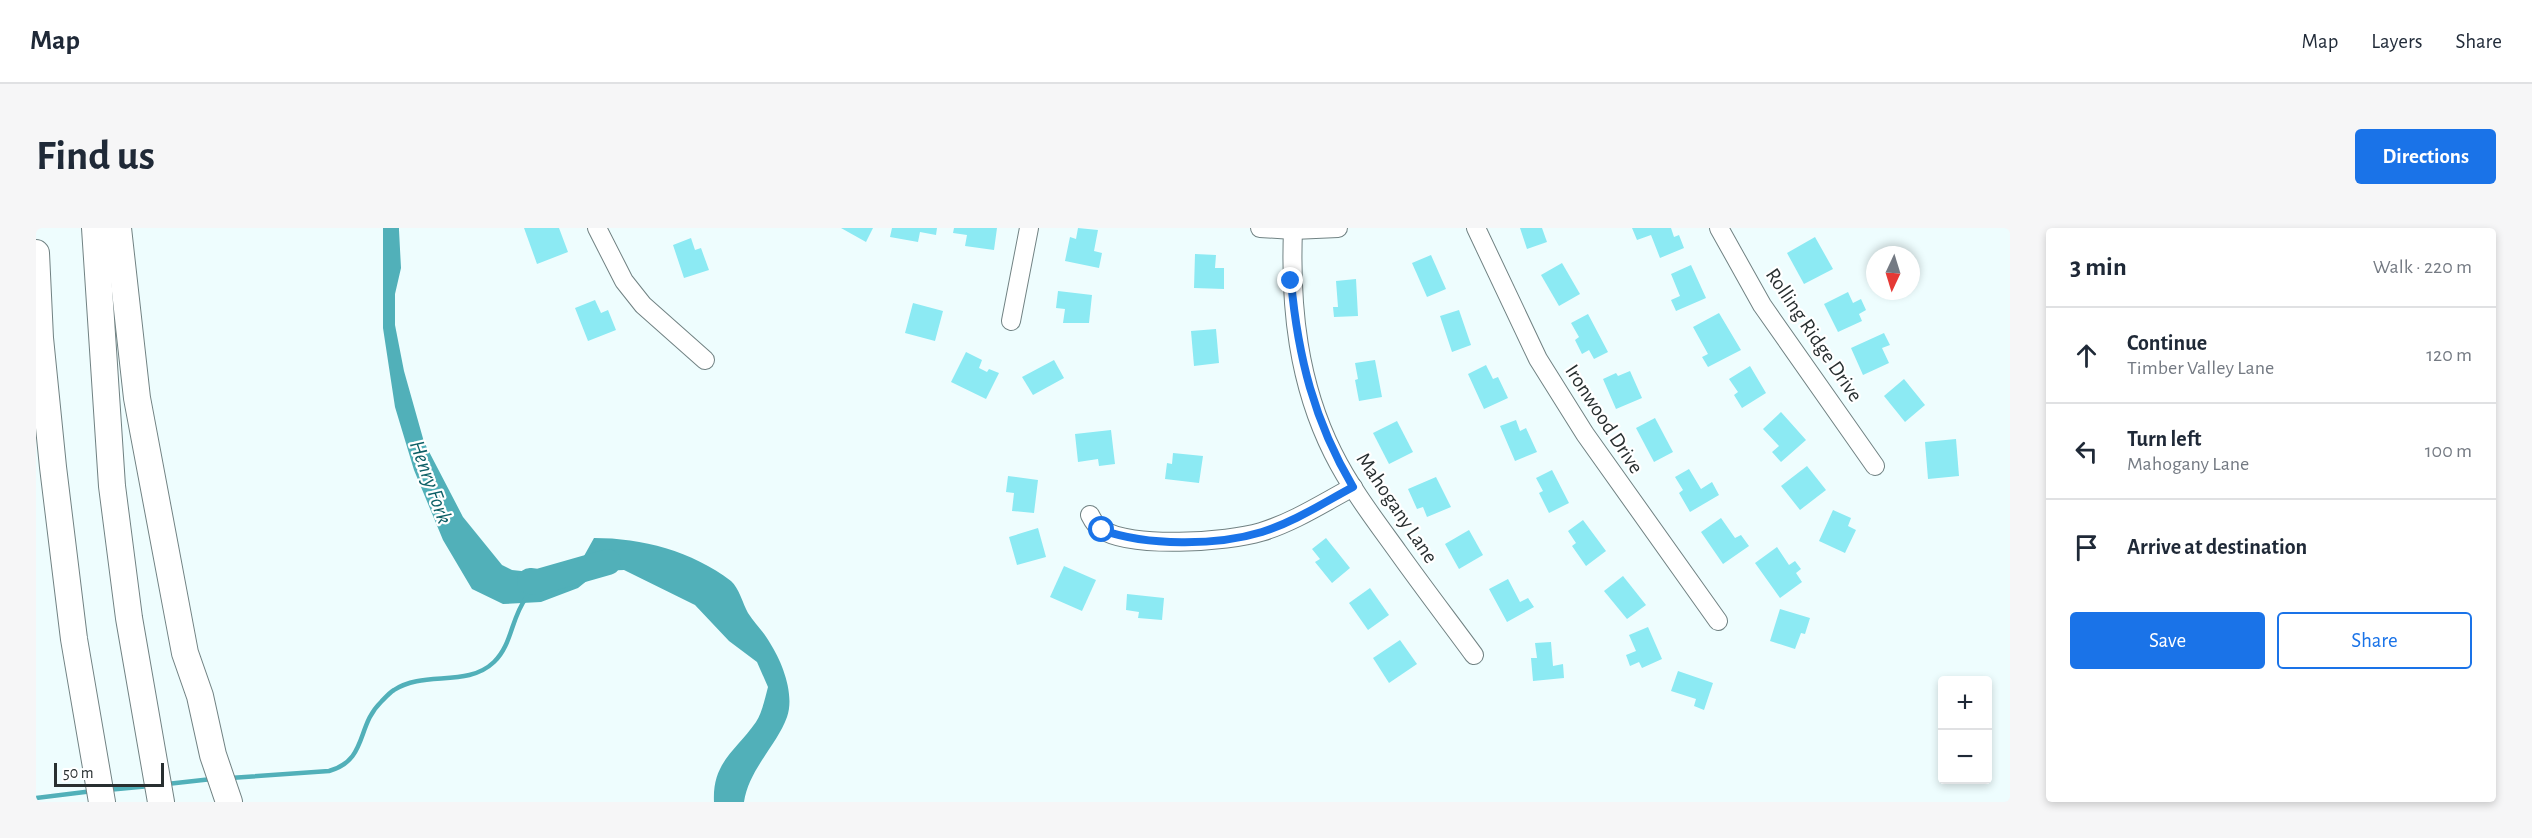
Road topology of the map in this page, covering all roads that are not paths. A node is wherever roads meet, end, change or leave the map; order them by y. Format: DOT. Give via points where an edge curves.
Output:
graph roads {
  1 [pos="95,228"];
  2 [pos="118,228"];
  3 [pos="597,228"];
  4 [pos="1029,228"];
  5 [pos="1260,228"];
  6 [pos="1338,228"];
  7 [pos="1476,228"];
  8 [pos="1719,228"];
  9 [pos="1293,230"];
  10 [pos="36,254"];
  11 [pos="1011,321"];
  12 [pos="705,360"];
  13 [pos="1875,466"];
  14 [pos="1353,487"];
  15 [pos="1090,515"];
  16 [pos="1718,621"];
  17 [pos="185,653"];
  18 [pos="1474,655"];
  19 [pos="102,802"];
  20 [pos="161,802"];
  21 [pos="209,802"];
  22 [pos="229,802"];
  1 -- 20 [label="highway" via="112,486 129,618"];
  2 -- 17 [label="highway" via="137,398"];
  3 -- 12 [label="street" via="624,280 643,305"];
  4 -- 11 [label="street"];
  5 -- 9 [label="street"];
  6 -- 9 [label="street"];
  7 -- 16 [label="street, Ironwood Drive" via="1538,359 1598,452"];
  8 -- 13 [label="street, Rolling Ridge Drive" via="1762,305"];
  9 -- 14 [label="street, Mahogany Lane" via="1291,281 1301,359 1332,452"];
  10 -- 19 [label="highway" via="53,467 74,639"];
  14 -- 15 [label="street" via="1295,519 1236,538 1169,541 1123,537 1102,530"];
  14 -- 18 [label="street, Mahogany Lane"];
  17 -- 21 [label="highway" via="188,698"];
  17 -- 22 [label="highway"];
}
